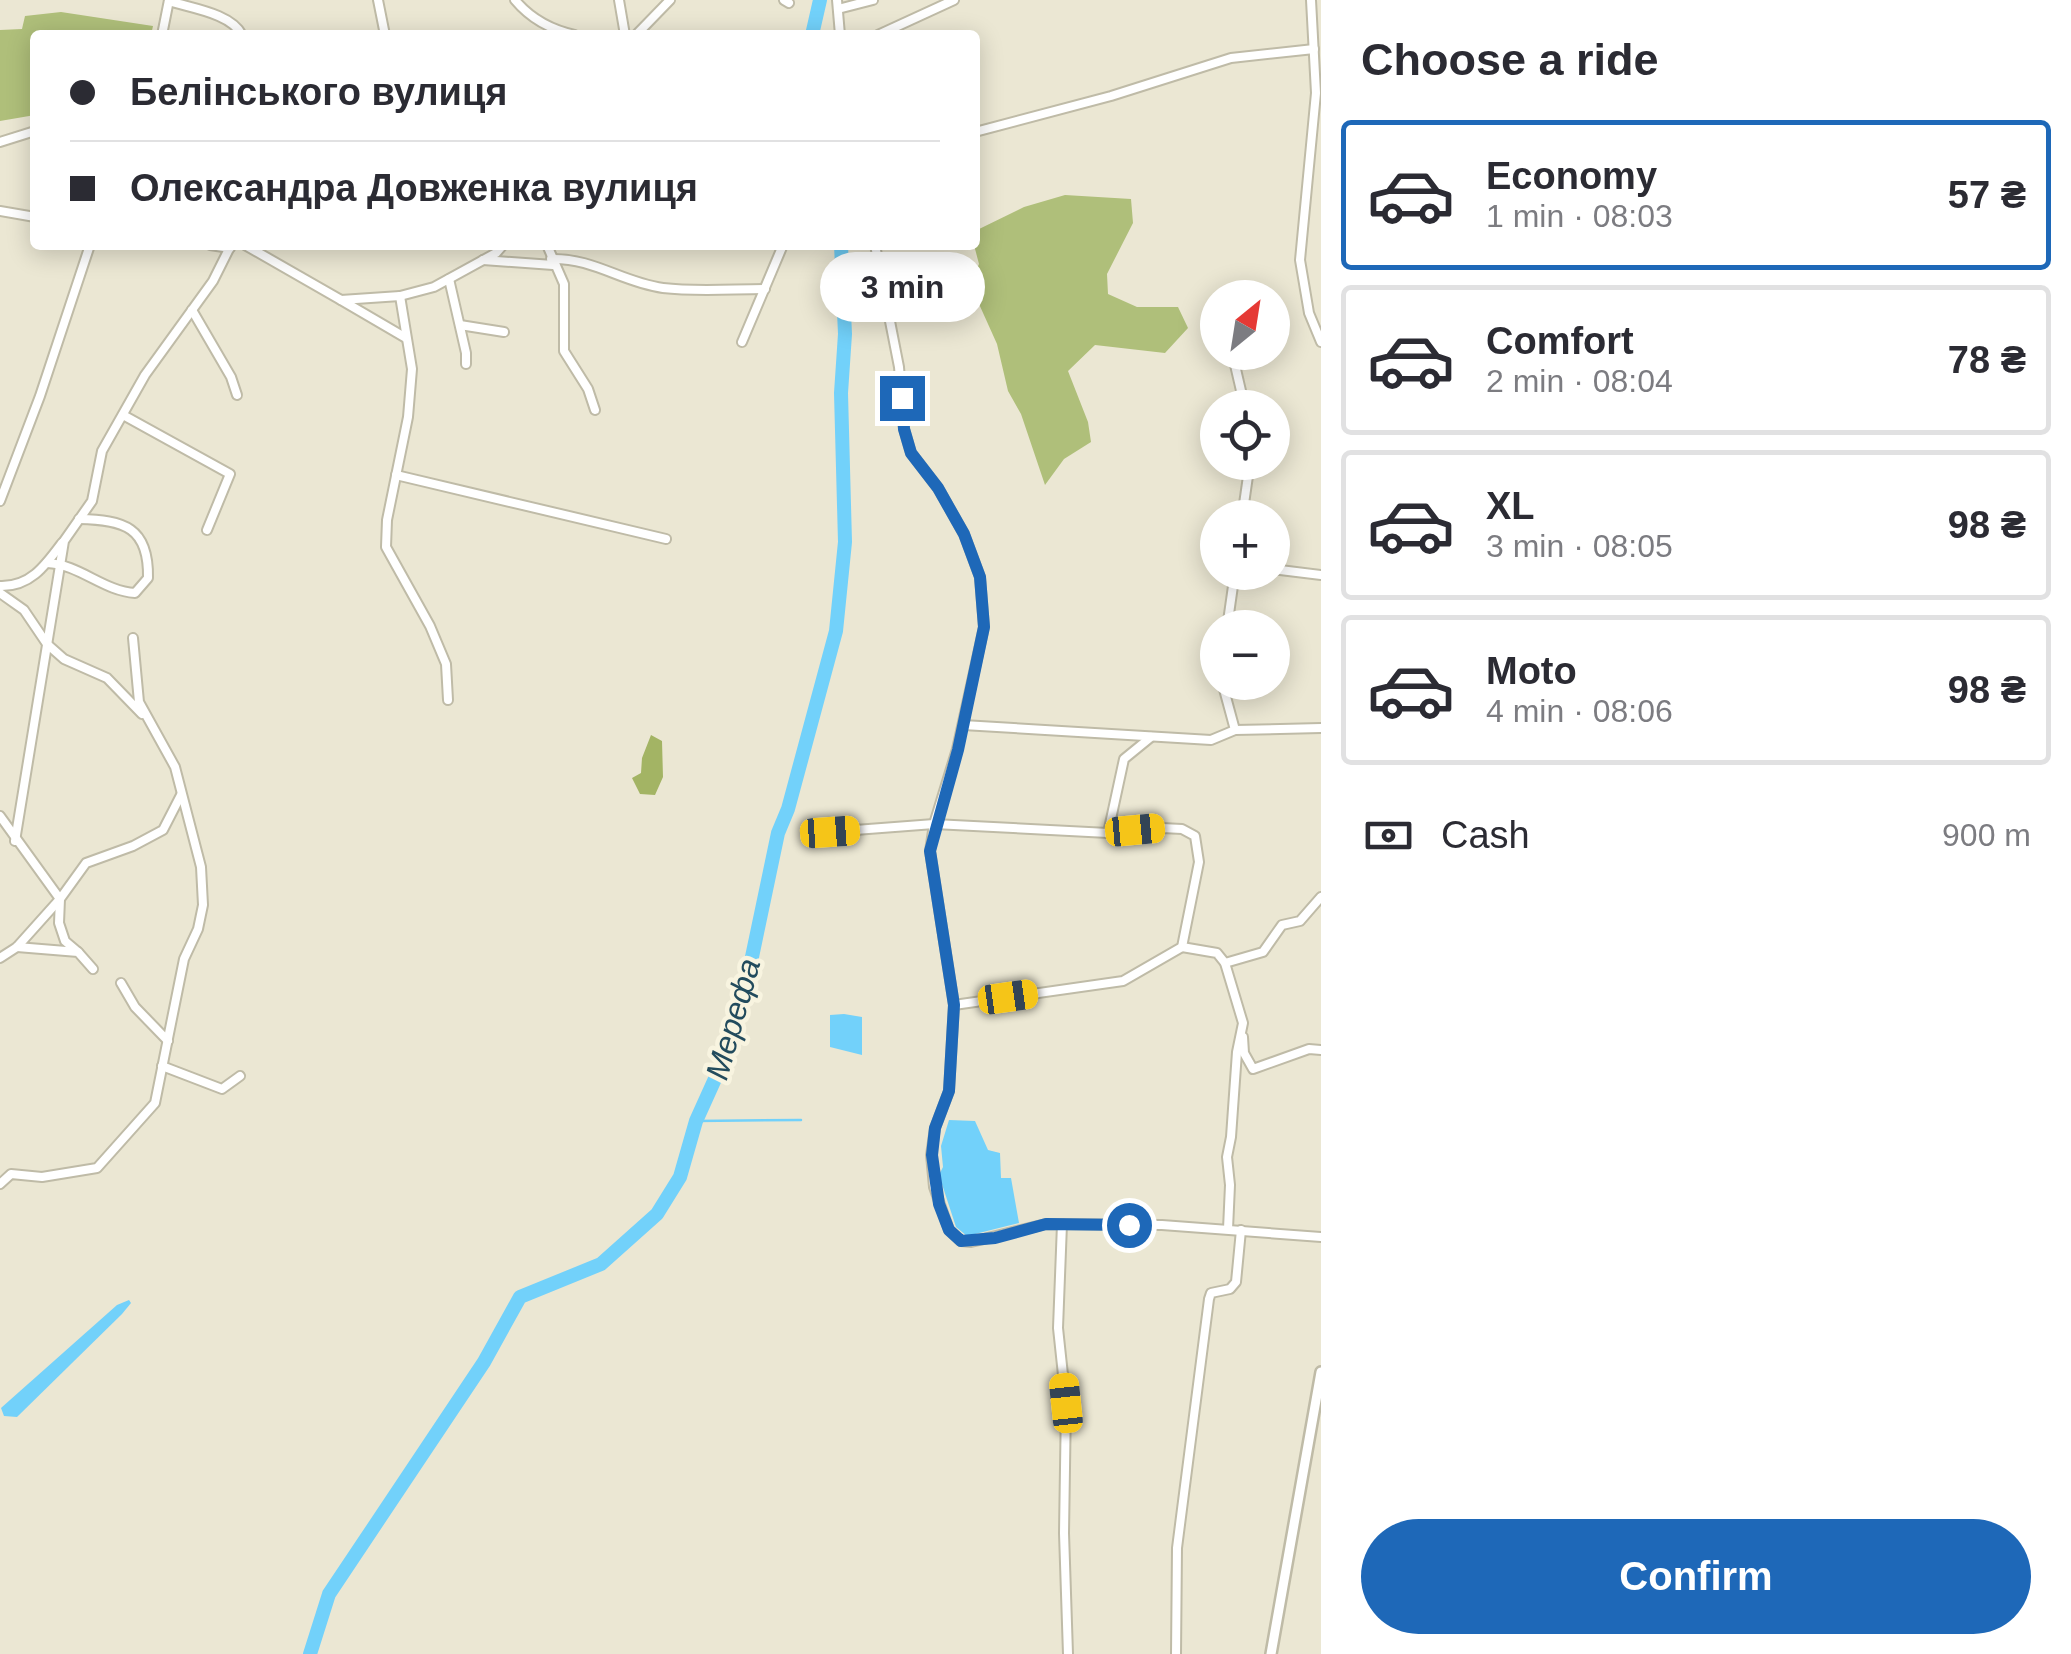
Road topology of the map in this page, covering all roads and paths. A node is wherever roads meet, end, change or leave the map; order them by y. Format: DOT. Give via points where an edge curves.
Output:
graph roads {
  1 [pos="169,0"];
  2 [pos="378,0"];
  3 [pos="514,0"];
  4 [pos="619,0"];
  5 [pos="670,0"];
  6 [pos="873,0"];
  7 [pos="954,0"];
  8 [pos="1311,0"];
  9 [pos="837,5"];
  10 [pos="163,30"];
  11 [pos="240,30"];
  12 [pos="384,30"];
  13 [pos="555,30"];
  14 [pos="624,30"];
  15 [pos="641,30"];
  16 [pos="840,30"];
  17 [pos="889,30"];
  18 [pos="1314,49"];
  19 [pos="1318,85"];
  20 [pos="980,131"];
  21 [pos="30,133"];
  22 [pos="0,142"];
  23 [pos="0,211"];
  24 [pos="30,216"];
  25 [pos="88,250"];
  26 [pos="229,250"];
  27 [pos="255,250"];
  28 [pos="497,250"];
  29 [pos="548,250"];
  30 [pos="781,250"];
  31 [pos="876,250"];
  32 [pos="484,260"];
  33 [pos="552,262"];
  34 [pos="448,279"];
  35 [pos="765,290"];
  36 [pos="400,296"];
  37 [pos="340,300"];
  38 [pos="192,310"];
  39 [pos="460,326"];
  40 [pos="504,332"];
  41 [pos="406,338"];
  42 [pos="742,342"];
  43 [pos="1321,342"];
  44 [pos="466,364"];
  45 [pos="237,396"];
  46 [pos="595,410"];
  47 [pos="123,415"];
  48 [pos="396,475"];
  49 [pos="0,501"];
  50 [pos="80,519"];
  51 [pos="207,530"];
  52 [pos="666,539"];
  53 [pos="64,541"];
  54 [pos="48,563"];
  55 [pos="60,564"];
  56 [pos="1290,571"];
  57 [pos="1321,575"];
  58 [pos="0,589"];
  59 [pos="134,638"];
  60 [pos="47,644"];
  61 [pos="448,700"];
  62 [pos="1227,700"];
  63 [pos="152,725"];
  64 [pos="963,725"];
  65 [pos="1321,728"];
  66 [pos="1235,730"];
  67 [pos="1152,736"];
  68 [pos="181,795"];
  69 [pos="0,816"];
  70 [pos="934,824"];
  71 [pos="830,832"];
  72 [pos="1108,832"];
  73 [pos="15,841"];
  74 [pos="1321,897"];
  75 [pos="60,899"];
  76 [pos="17,947"];
  77 [pos="1182,947"];
  78 [pos="78,952"];
  79 [pos="0,958"];
  80 [pos="1225,963"];
  81 [pos="93,970"];
  82 [pos="121,983"];
  83 [pos="954,1005"];
  84 [pos="1243,1023"];
  85 [pos="168,1041"];
  86 [pos="1321,1050"];
  87 [pos="162,1066"];
  88 [pos="240,1076"];
  89 [pos="0,1167"];
  90 [pos="11,1174"];
  91 [pos="0,1184"];
  92 [pos="1062,1224"];
  93 [pos="1228,1228"];
  94 [pos="1241,1230"];
  95 [pos="1321,1236"];
  96 [pos="1321,1372"];
  97 [pos="1068,1654"];
  98 [pos="1176,1654"];
  99 [pos="1271,1654"];
  1 -- 10 [label="street"];
  1 -- 11 [label="street"];
  2 -- 12 [label="street"];
  3 -- 13 [label="street"];
  4 -- 14 [label="street"];
  5 -- 15 [label="street"];
  6 -- 9 [label="street"];
  7 -- 17 [label="street"];
  8 -- 18 [label="street"];
  9 -- 16 [label="street"];
  18 -- 19 [label="street"];
  18 -- 20 [label="street" via="1231,58"];
  19 -- 43 [label="street" via="1300,260"];
  21 -- 22 [label="street"];
  23 -- 24 [label="street"];
  25 -- 49 [label="street"];
  26 -- 38 [label="street"];
  27 -- 37 [label="street"];
  28 -- 32 [label="street"];
  29 -- 33 [label="street"];
  30 -- 35 [label="street"];
  31 -- 64 [label="street" via="911,453 964,534 980,577 984,627"];
  32 -- 33 [label="street"];
  32 -- 34 [label="street"];
  33 -- 35 [label="street" via="579,258 664,288"];
  33 -- 46 [label="street" via="564,284 564,350"];
  34 -- 36 [label="street"];
  34 -- 39 [label="street"];
  35 -- 42 [label="street"];
  36 -- 37 [label="street"];
  36 -- 41 [label="street"];
  37 -- 41 [label="street"];
  38 -- 45 [label="street"];
  38 -- 47 [label="street"];
  39 -- 40 [label="street"];
  39 -- 44 [label="street"];
  41 -- 48 [label="street" via="412,369"];
  47 -- 50 [label="street" via="102,452 92,501"];
  47 -- 51 [label="street" via="230,474"];
  48 -- 52 [label="street"];
  48 -- 61 [label="street" via="386,547 446,664"];
  50 -- 53 [label="street"];
  50 -- 55 [label="street" via="115,520 134,532 149,557 148,578 135,594 118,592"];
  53 -- 54 [label="street"];
  53 -- 55 [label="street"];
  54 -- 55 [label="street"];
  54 -- 58 [label="street" via="26,582"];
  55 -- 60 [label="street"];
  56 -- 57 [label="street"];
  58 -- 60 [label="street"];
  59 -- 63 [label="street" via="139,702"];
  60 -- 63 [label="street" via="107,678"];
  60 -- 73 [label="street"];
  62 -- 66 [label="street"];
  63 -- 68 [label="street" via="175,766"];
  64 -- 67 [label="street"];
  64 -- 70 [label="street"];
  65 -- 66 [label="street"];
  66 -- 67 [label="street" via="1211,740"];
  67 -- 72 [label="street" via="1124,759"];
  68 -- 75 [label="street" via="162,830 86,863"];
  68 -- 85 [label="street" via="201,867 203,905"];
  69 -- 73 [label="street"];
  70 -- 71 [label="street"];
  70 -- 72 [label="street"];
  70 -- 83 [label="street" via="930,851"];
  72 -- 77 [label="street" via="1162,828 1195,836 1199,862"];
  73 -- 75 [label="street"];
  74 -- 80 [label="street" via="1300,921 1282,926 1263,952"];
  75 -- 76 [label="street"];
  75 -- 78 [label="street" via="65,941"];
  76 -- 78 [label="street"];
  76 -- 79 [label="street"];
  77 -- 80 [label="street" via="1217,954"];
  77 -- 83 [label="street" via="1123,981"];
  78 -- 81 [label="street"];
  80 -- 84 [label="street"];
  82 -- 85 [label="street" via="134,1007"];
  83 -- 92 [label="street" via="949,1091 932,1155 934,1187 949,1230 971,1242"];
  84 -- 86 [label="street" via="1244,1053 1253,1070"];
  84 -- 93 [label="street" via="1227,1156"];
  85 -- 87 [label="street"];
  87 -- 88 [label="street" via="222,1089"];
  87 -- 90 [label="street" via="155,1104 97,1168 42,1177"];
  89 -- 90 [label="street"];
  90 -- 91 [label="street"];
  92 -- 93 [label="street"];
  92 -- 97 [label="street" via="1058,1328 1066,1403"];
  93 -- 94 [label="street"];
  94 -- 95 [label="street"];
  94 -- 98 [label="street" via="1236,1282 1209,1299 1177,1548"];
  96 -- 99 [label="street"];
}
